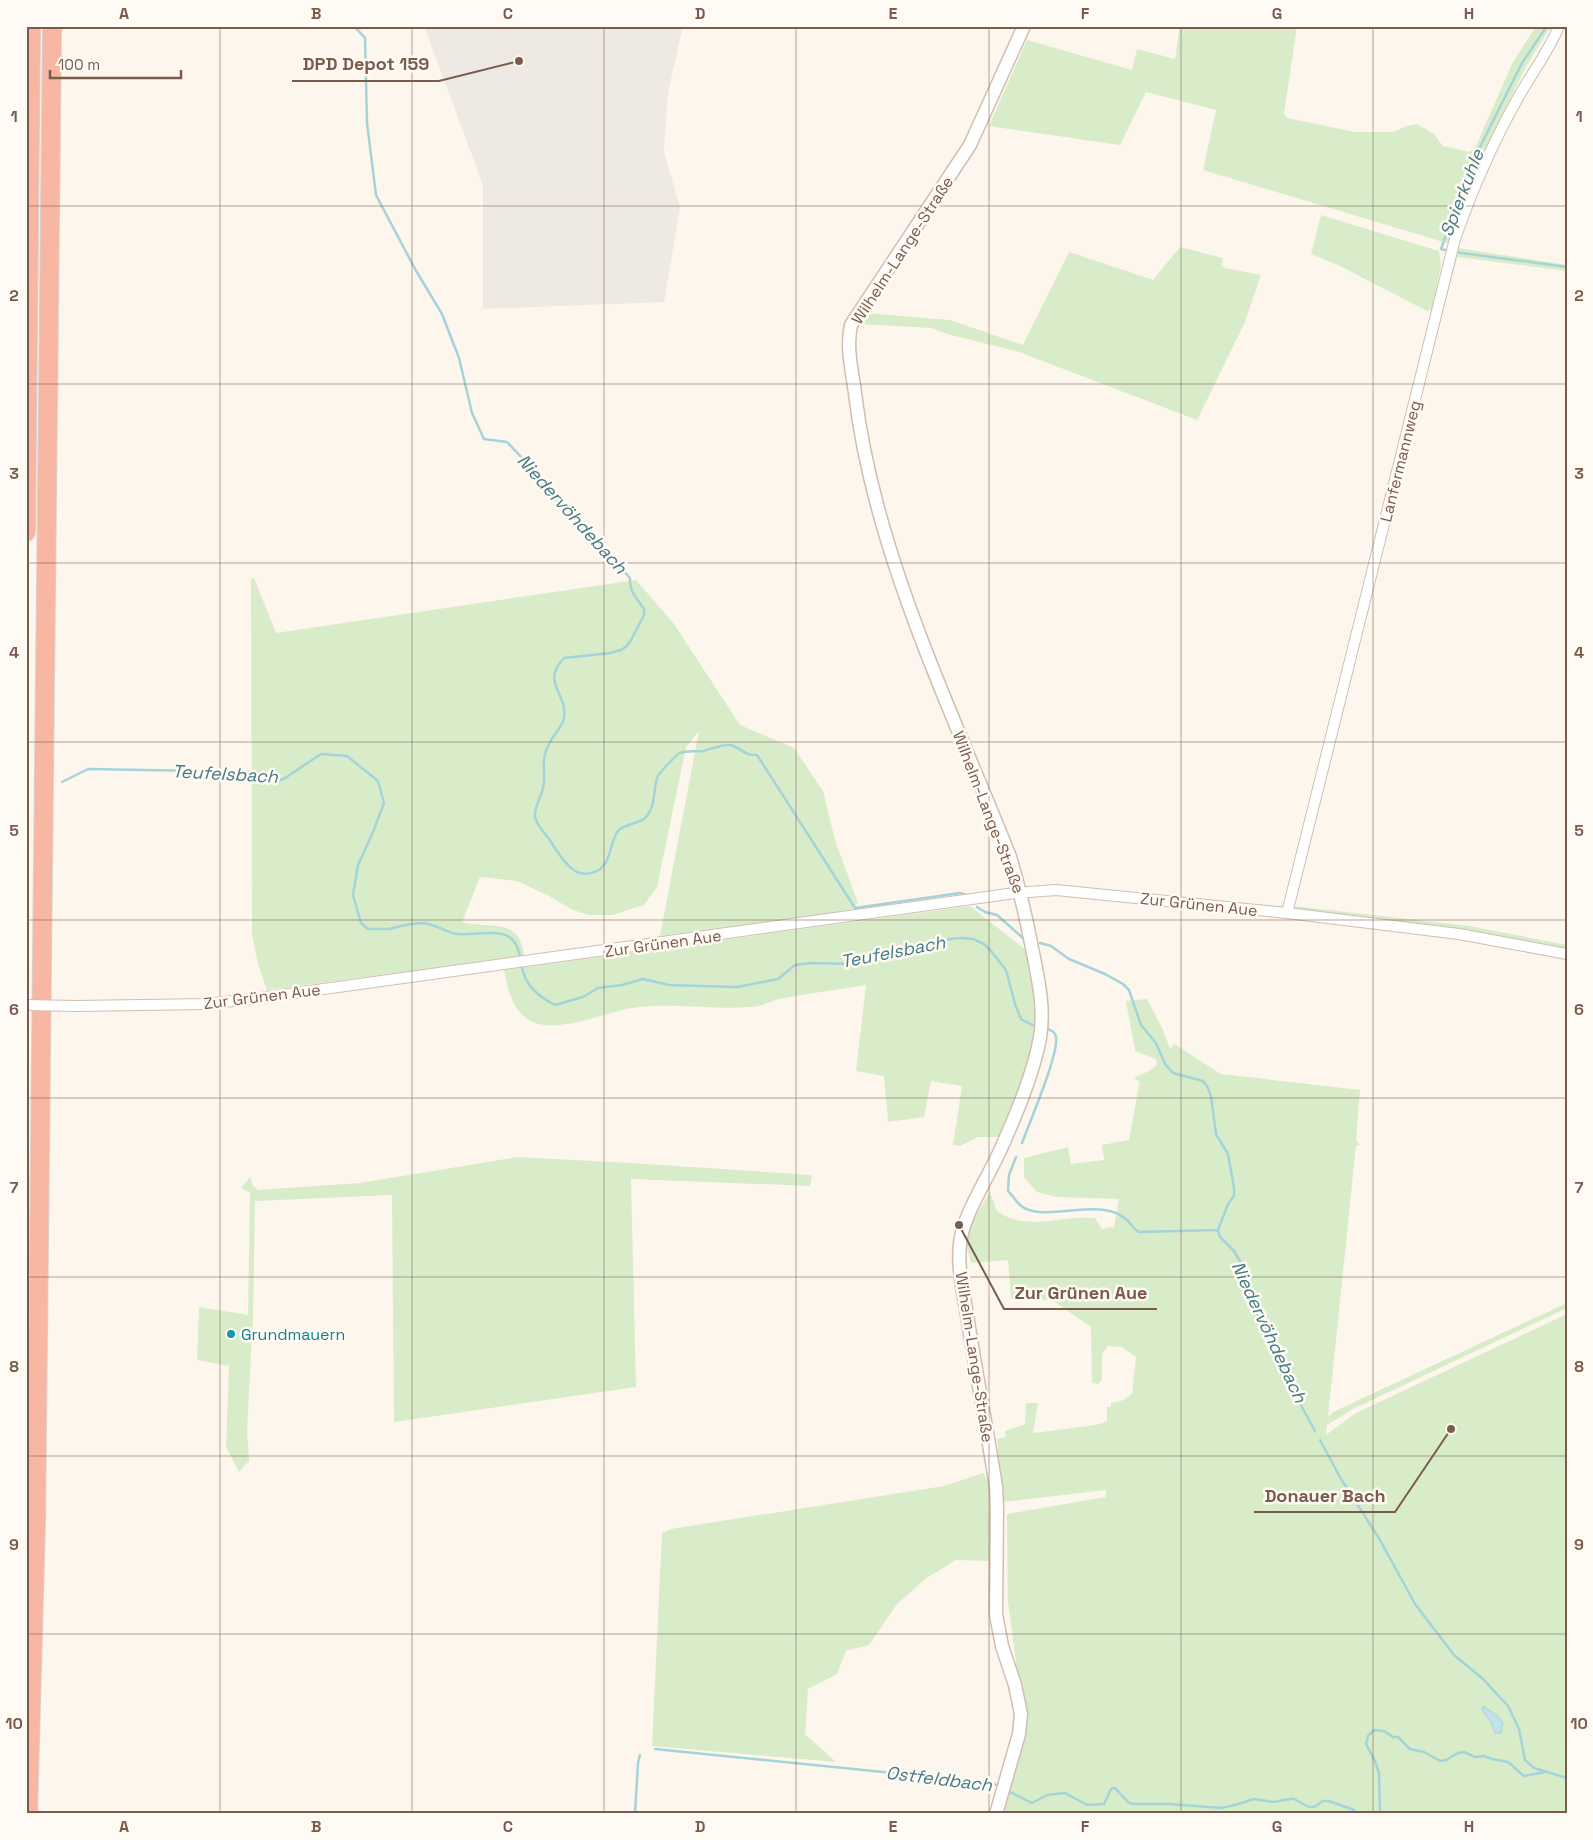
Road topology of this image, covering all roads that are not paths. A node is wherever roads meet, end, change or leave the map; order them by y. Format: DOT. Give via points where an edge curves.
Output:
graph roads {
  1 [pos="31,26"];
  2 [pos="52,26"];
  3 [pos="1024,26"];
  4 [pos="1559,26"];
  5 [pos="26,532"];
  6 [pos="1021,892"];
  7 [pos="1287,913"];
  8 [pos="1567,954"];
  9 [pos="26,1005"];
  10 [pos="28,1814"];
  11 [pos="996,1814"];
  1 -- 5 [label="highway"];
  2 -- 10 [label="highway" via="36,1521"];
  3 -- 6 [label="street, Wilhelm-Lange-Straße" via="970,145 851,326 849,341 868,473 889,548"];
  4 -- 7 [label="street, Lanfermannweg" via="1482,167 1455,239"];
  6 -- 7 [label="street, Zur Grünen Aue" via="1066,891"];
  6 -- 9 [label="street, Zur Grünen Aue, bridge" via="207,1004"];
  6 -- 11 [label="street, Wilhelm-Lange-Straße" via="1041,992 1040,1037 1013,1120 967,1218 960,1255 996,1486 996,1615 1021,1714 1019,1734"];
  7 -- 8 [label="street, Zur Grünen Aue" via="1459,934"];
}
